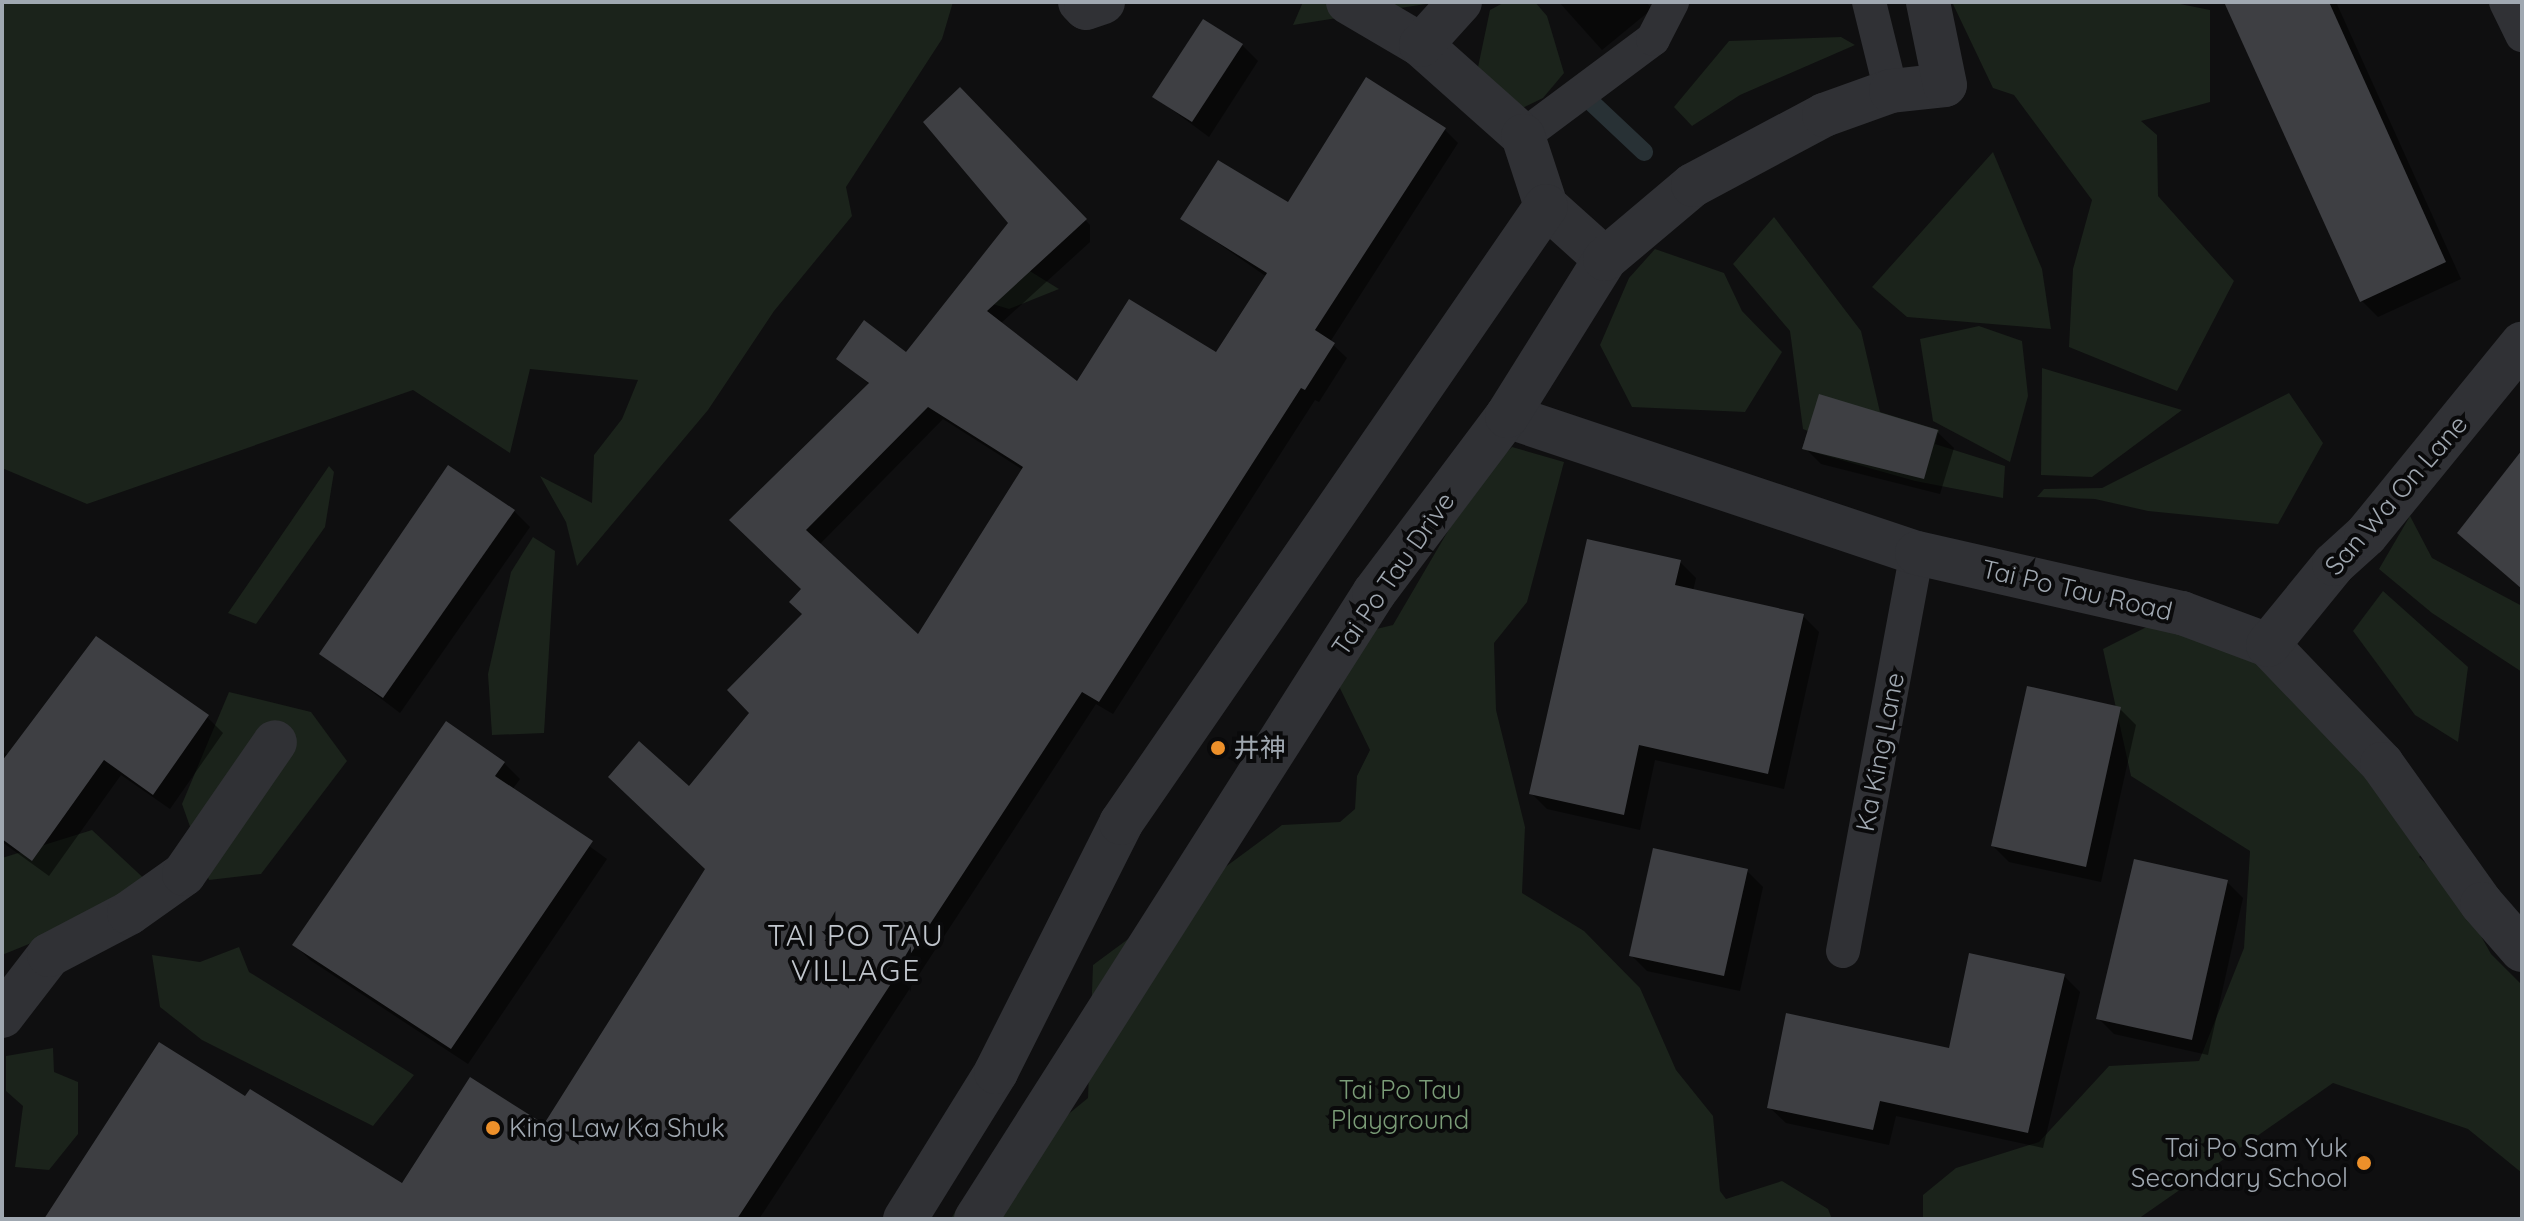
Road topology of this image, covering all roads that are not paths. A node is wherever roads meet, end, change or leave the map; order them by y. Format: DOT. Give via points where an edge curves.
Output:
graph roads {
  1 [pos="1080,2"];
  2 [pos="1103,2"];
  3 [pos="1348,2"];
  4 [pos="1460,2"];
  5 [pos="1672,2"];
  6 [pos="1869,2"];
  7 [pos="1928,2"];
  8 [pos="2506,2"];
  9 [pos="2522,35"];
  10 [pos="1421,45"];
  11 [pos="1891,91"];
  12 [pos="1523,136"];
  13 [pos="1546,206"];
  14 [pos="1605,259"];
  15 [pos="2522,344"];
  16 [pos="1507,416"];
  17 [pos="1917,553"];
  18 [pos="2268,645"];
  19 [pos="275,742"];
  20 [pos="2522,950"];
  21 [pos="1843,951"];
  22 [pos="2,1016"];
  23 [pos="905,1219"];
  24 [pos="976,1219"];
  1 -- 2 [label="street" via="1086,8"];
  3 -- 10 [label="street"];
  4 -- 10 [label="street"];
  5 -- 12 [label="lane" via="1653,39"];
  6 -- 11 [label="lane"];
  7 -- 11 [label="street, Tai Po Tau Drive" via="1945,85"];
  8 -- 9 [label="lane"];
  10 -- 12 [label="street"];
  11 -- 14 [label="street, Tai Po Tau Drive" via="1824,115 1693,185"];
  12 -- 13 [label="street"];
  13 -- 14 [label="street"];
  13 -- 23 [label="street" via="1121,823 996,1072"];
  14 -- 16 [label="street, Tai Po Tau Drive"];
  15 -- 18 [label="street, San Wa On Lane"];
  16 -- 17 [label="street, Tai Po Tau Road"];
  16 -- 24 [label="street, Tai Po Tau Drive" via="1374,593"];
  17 -- 18 [label="street, Tai Po Tau Road" via="2182,613"];
  17 -- 21 [label="lane, Ka King Lane"];
  18 -- 20 [label="street, Tai Po Tau Road" via="2382,764 2482,904"];
  19 -- 22 [label="street" via="184,874 129,913 49,955"];
}
